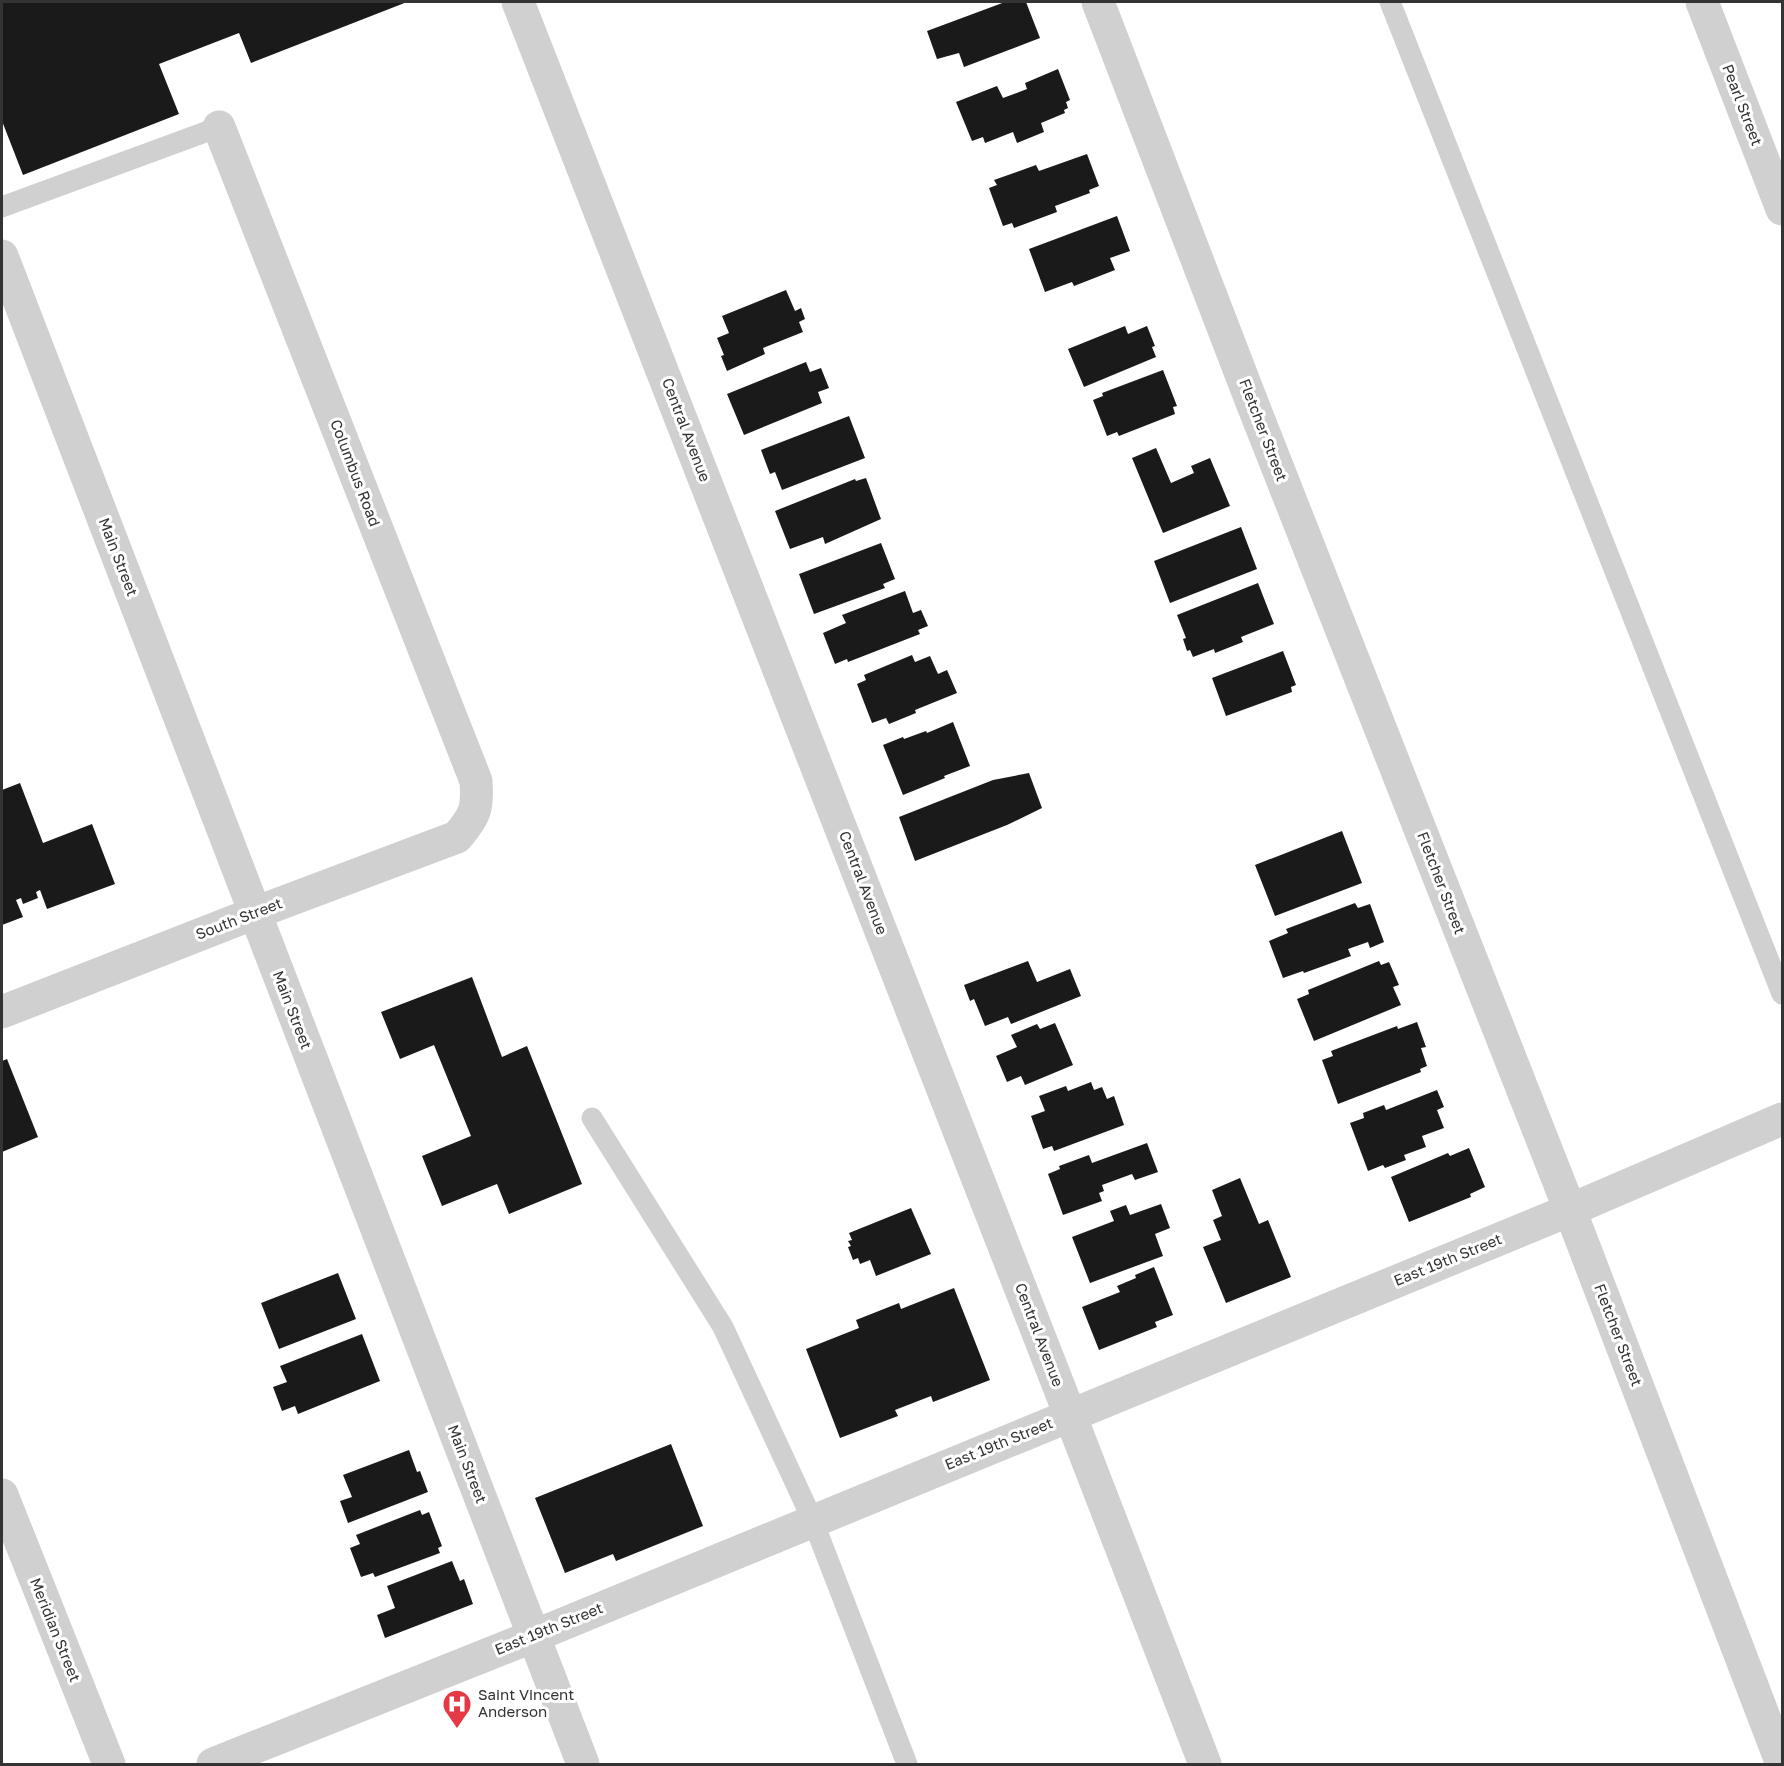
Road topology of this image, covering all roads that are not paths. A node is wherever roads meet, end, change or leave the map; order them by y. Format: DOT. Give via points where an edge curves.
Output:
graph roads {
  1 [pos="518,2"];
  2 [pos="1098,2"];
  3 [pos="1390,2"];
  4 [pos="1702,2"];
  5 [pos="219,127"];
  6 [pos="2,207"];
  7 [pos="1782,209"];
  8 [pos="2,256"];
  9 [pos="471,821"];
  10 [pos="255,913"];
  11 [pos="1782,994"];
  12 [pos="2,1012"];
  13 [pos="592,1118"];
  14 [pos="1782,1119"];
  15 [pos="1570,1210"];
  16 [pos="1070,1415"];
  17 [pos="2,1495"];
  18 [pos="813,1521"];
  19 [pos="534,1636"];
  20 [pos="109,1764"];
  21 [pos="213,1764"];
  22 [pos="583,1764"];
  23 [pos="907,1764"];
  24 [pos="1205,1764"];
  25 [pos="1782,1764"];
  1 -- 16 [label="street, Central Avenue"];
  2 -- 15 [label="street, Fletcher Street"];
  3 -- 11 [label="lane"];
  4 -- 7 [label="street, Pearl Street"];
  5 -- 6 [label="lane"];
  5 -- 9 [label="street, Columbus Road" via="476,781 477,803"];
  8 -- 10 [label="street, Main Street"];
  9 -- 10 [label="street, South Street" via="458,837"];
  10 -- 12 [label="street, South Street"];
  10 -- 19 [label="street, Main Street"];
  13 -- 18 [label="lane" via="723,1327"];
  14 -- 15 [label="street, East 19th Street"];
  15 -- 16 [label="street, East 19th Street"];
  15 -- 25 [label="street, Fletcher Street"];
  16 -- 18 [label="street, East 19th Street"];
  16 -- 24 [label="street, Central Avenue"];
  17 -- 20 [label="street, Meridian Street"];
  18 -- 19 [label="street, East 19th Street"];
  18 -- 23 [label="lane"];
  19 -- 21 [label="street, East 19th Street"];
  19 -- 22 [label="street, Main Street"];
}
